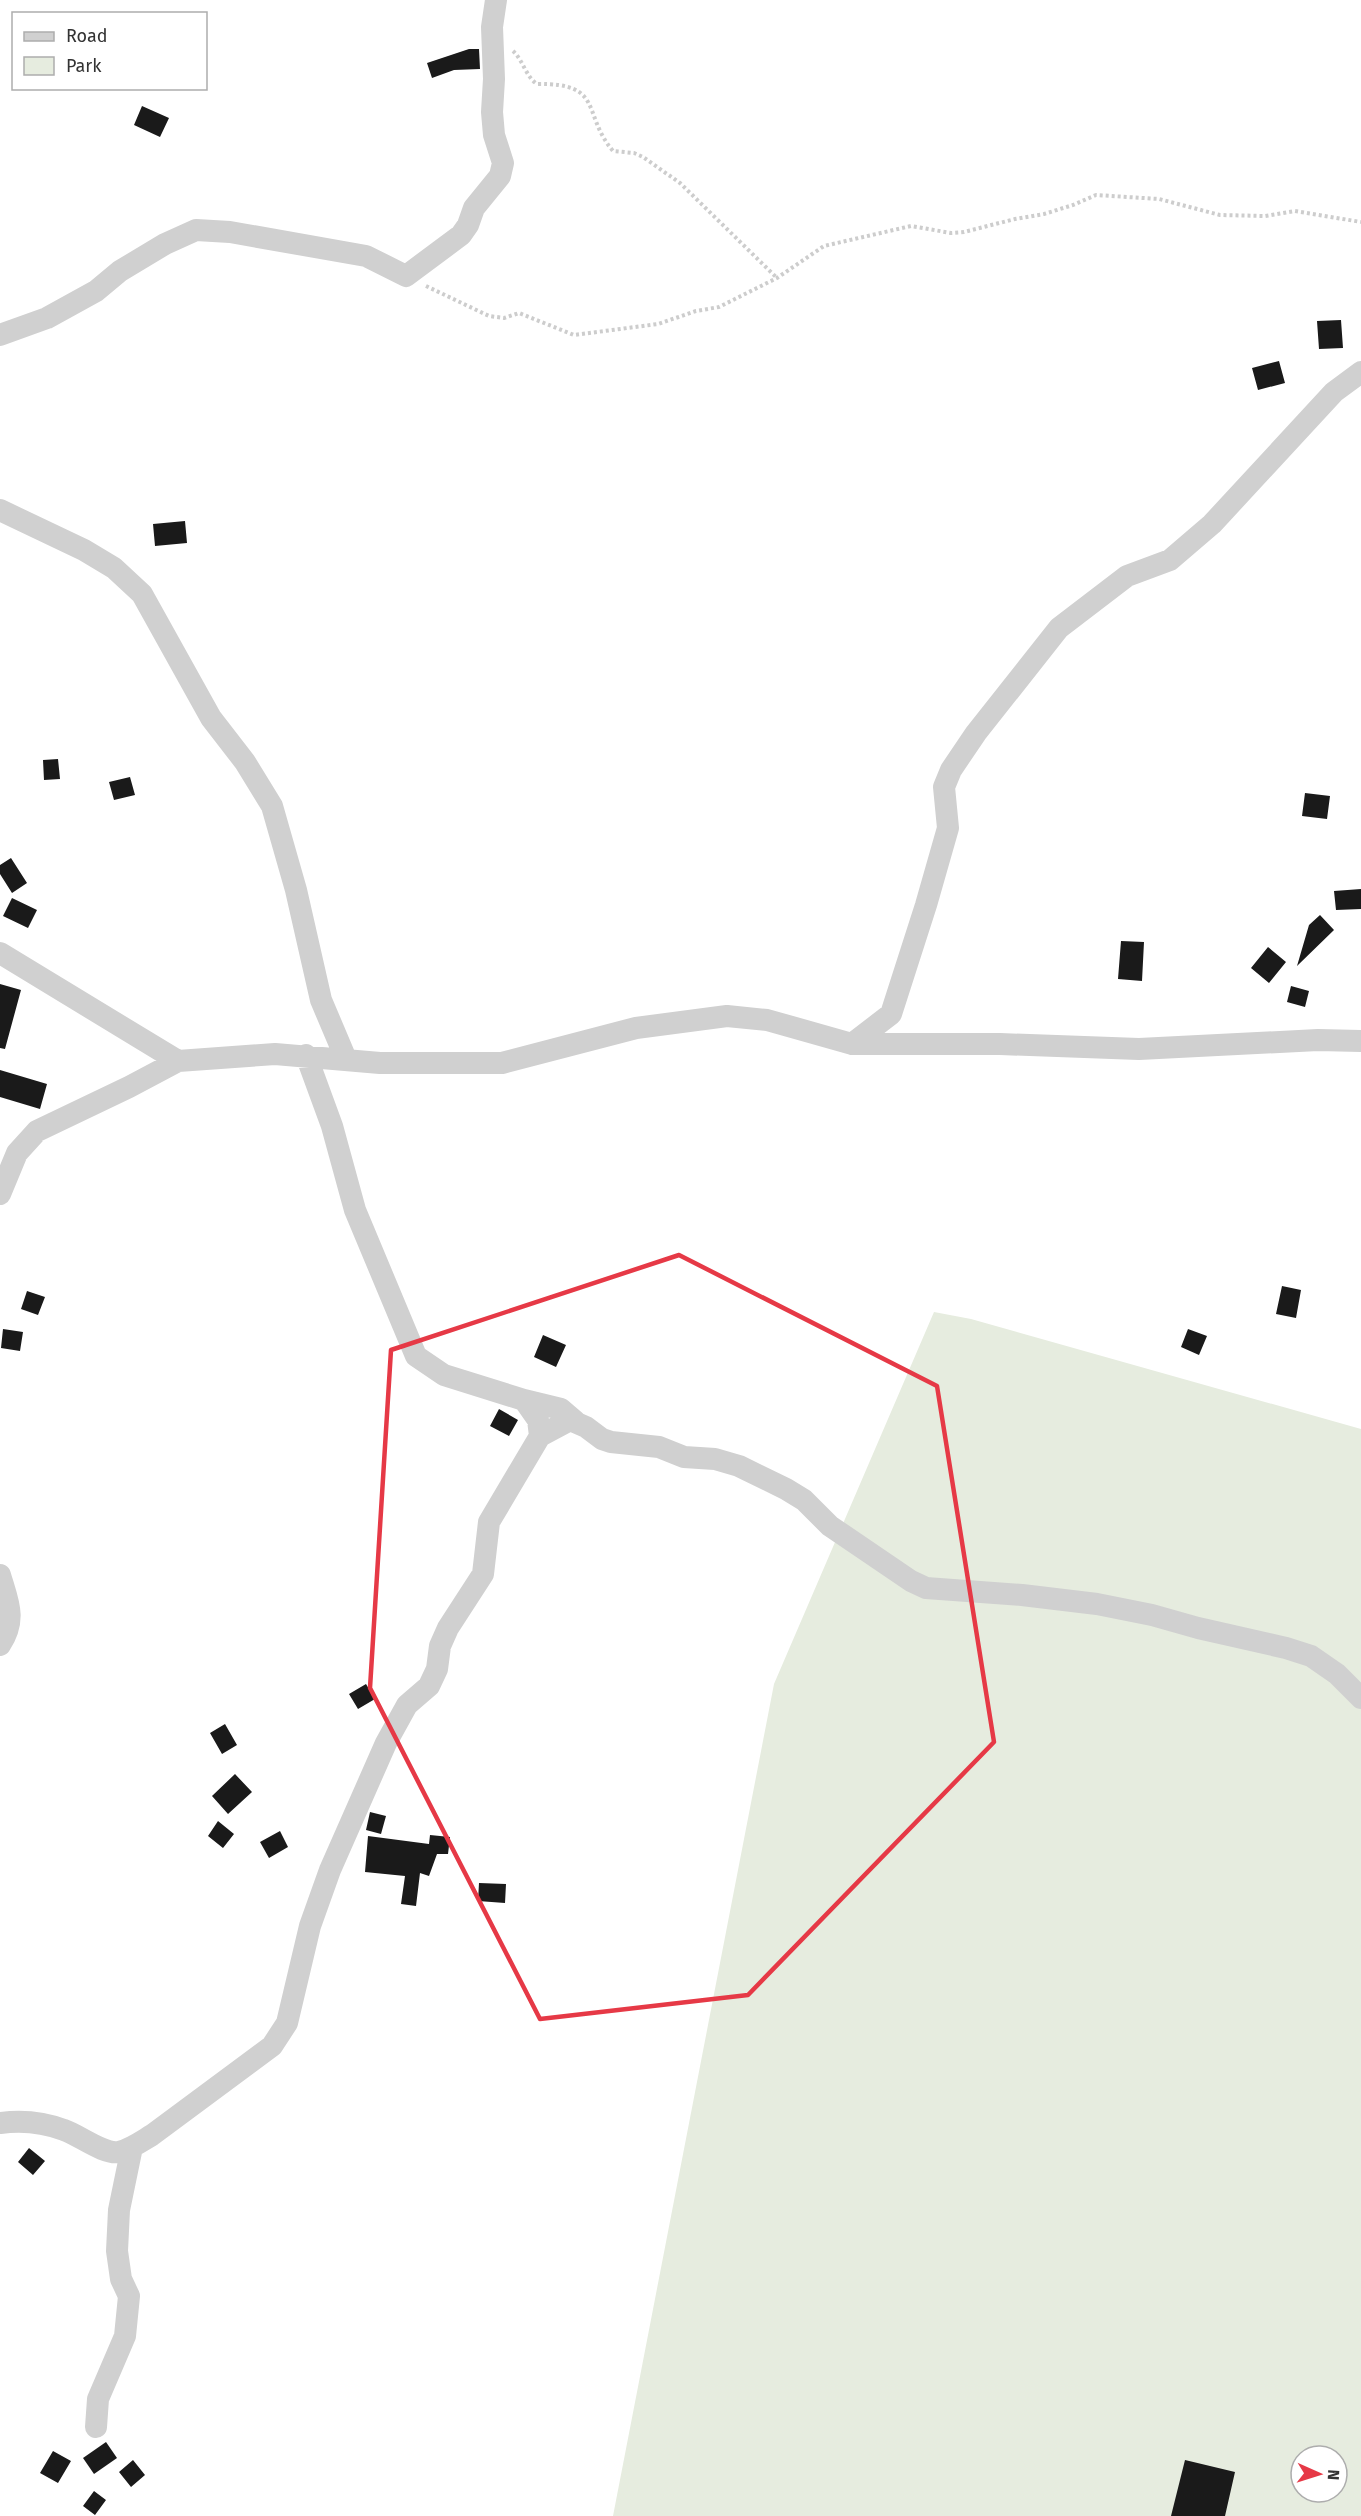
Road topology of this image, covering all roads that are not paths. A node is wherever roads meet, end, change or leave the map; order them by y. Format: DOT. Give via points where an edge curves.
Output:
graph roads {
  1 [pos="496,0"];
  2 [pos="0,335"];
  3 [pos="1361,372"];
  4 [pos="0,510"];
  5 [pos="0,953"];
  6 [pos="1361,1041"];
  7 [pos="852,1044"];
  8 [pos="306,1055"];
  9 [pos="346,1059"];
  10 [pos="178,1061"];
  11 [pos="0,1194"];
  12 [pos="524,1400"];
  13 [pos="575,1421"];
  14 [pos="540,1436"];
  15 [pos="0,1575"];
  16 [pos="0,1645"];
  17 [pos="1361,1698"];
  18 [pos="0,2123"];
  19 [pos="132,2147"];
  20 [pos="96,2427"];
  1 -- 2 [label="street" via="492,27 492,112 502,163 500,176 474,208 461,235 406,276 366,256 230,232 196,230 165,244 120,271 96,291 47,318"];
  3 -- 7 [label="street" via="1334,392 1212,524 1170,560 1127,576 1059,628 976,733 944,787 948,828 891,1014"];
  4 -- 9 [label="street" via="84,550 114,568 142,594 211,718 272,806 321,1000"];
  5 -- 10 [label="street"];
  6 -- 7 [label="street" via="1140,1049"];
  7 -- 9 [label="street" via="767,1020 727,1016 636,1028 502,1063 444,1065"];
  8 -- 9 [label="street"];
  8 -- 10 [label="street"];
  8 -- 12 [label="street" via="332,1126 355,1210 416,1356 444,1374"];
  10 -- 11 [label="street" via="37,1131 16,1153"];
  12 -- 13 [label="street" via="561,1409"];
  12 -- 14 [label="street" via="538,1420"];
  13 -- 14 [label="street" via="563,1422"];
  13 -- 17 [label="street" via="602,1439 659,1447 684,1457 715,1459 748,1470 795,1494 830,1526 926,1588 1097,1604 1286,1648 1311,1656"];
  14 -- 19 [label="street" via="489,1522 483,1574 448,1628 429,1686 408,1704 386,1743 330,1870 310,1926 287,2023 273,2046"];
  15 -- 16 [label="street" via="11,1618"];
  18 -- 19 [label="street" via="37,2122 65,2130 104,2150 117,2152"];
  19 -- 20 [label="street" via="119,2211 117,2251 121,2279 129,2296 125,2336 98,2398"];
}
